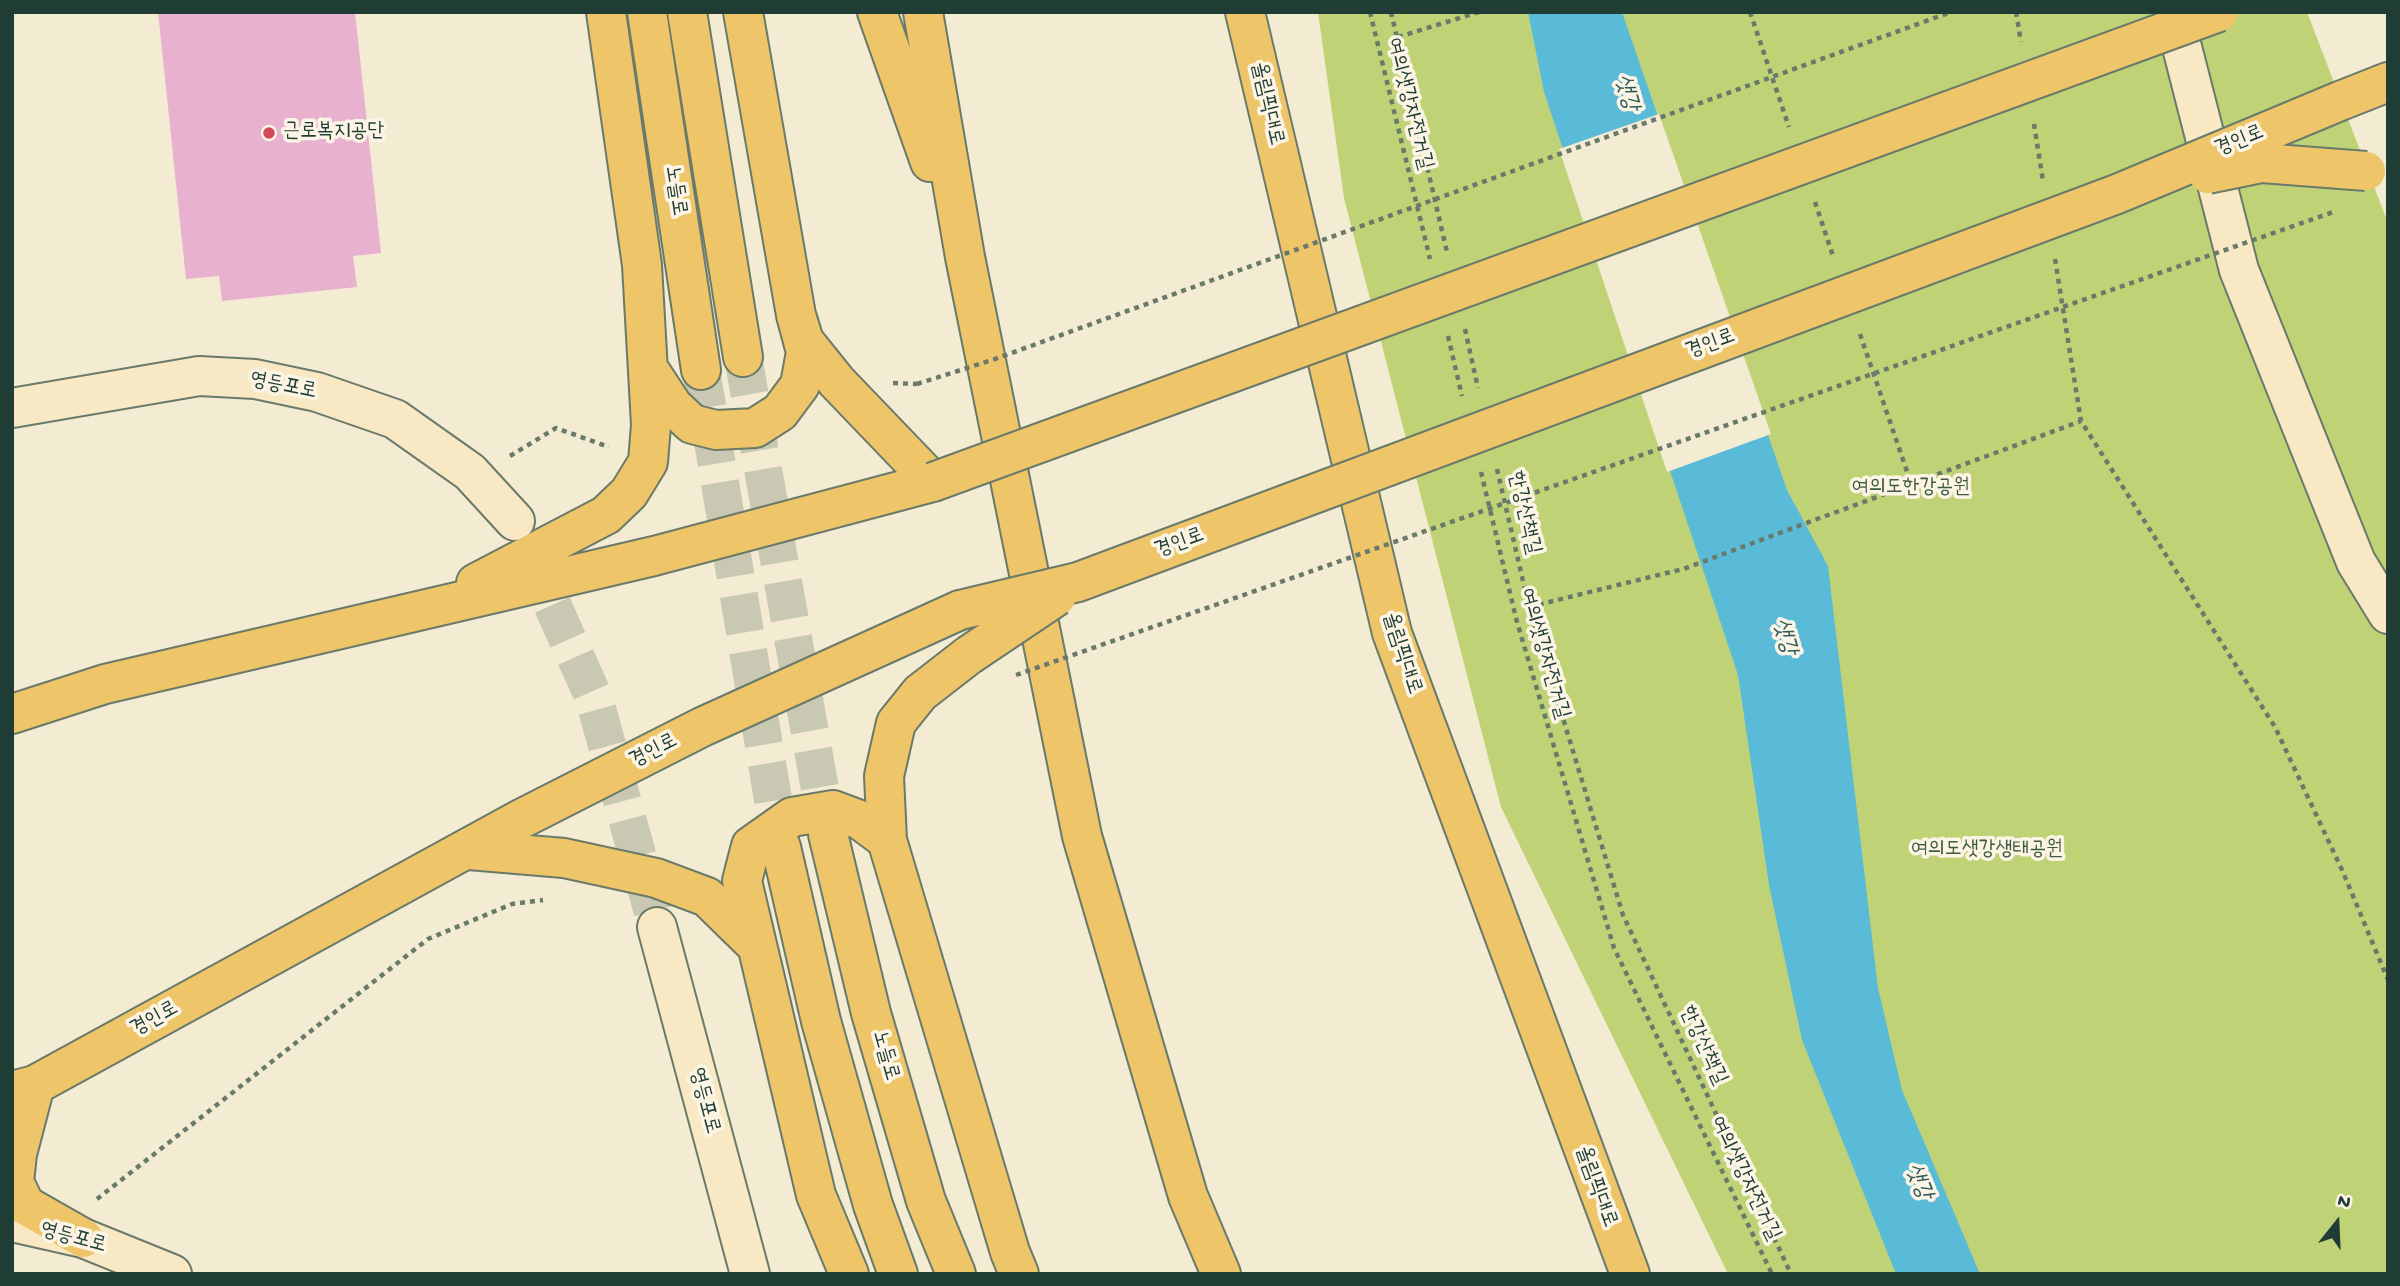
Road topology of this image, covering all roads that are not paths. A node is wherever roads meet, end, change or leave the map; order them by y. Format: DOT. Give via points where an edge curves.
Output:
graph roads {
  1 [pos="606,12"];
  2 [pos="647,12"];
  3 [pos="687,12"];
  4 [pos="743,12"];
  5 [pos="877,12"];
  6 [pos="923,12"];
  7 [pos="1245,12"];
  8 [pos="2173,12"];
  9 [pos="2219,12"];
  10 [pos="2388,82"];
  11 [pos="2377,173"];
  12 [pos="2117,194"];
  13 [pos="965,257"];
  14 [pos="796,315"];
  15 [pos="743,357"];
  16 [pos="648,368"];
  17 [pos="701,370"];
  18 [pos="12,408"];
  19 [pos="933,482"];
  20 [pos="515,521"];
  21 [pos="1078,582"];
  22 [pos="428,608"];
  23 [pos="2388,614"];
  24 [pos="12,714"];
  25 [pos="828,834"];
  26 [pos="887,840"];
  27 [pos="781,847"];
  28 [pos="469,850"];
  29 [pos="657,927"];
  30 [pos="755,945"];
  31 [pos="24,1088"];
  32 [pos="12,1222"];
  33 [pos="83,1238"];
  34 [pos="172,1274"];
  35 [pos="750,1274"];
  36 [pos="849,1274"];
  37 [pos="898,1274"];
  38 [pos="956,1274"];
  39 [pos="1019,1274"];
  40 [pos="1221,1274"];
  41 [pos="1630,1274"];
  1 -- 16 [label="main road" via="642,265"];
  2 -- 17 [label="main road, 노들로"];
  3 -- 15 [label="main road, 노들로"];
  4 -- 14 [label="main road"];
  5 -- 13 [label="main road"];
  6 -- 13 [label="main road"];
  7 -- 41 [label="main road, 올림픽대로" via="1392,633"];
  8 -- 23 [label="main road" via="2239,270 2356,562"];
  9 -- 19 [label="main road, bridge"];
  10 -- 12 [label="main road, 경인로, bridge"];
  11 -- 12 [label="main road, bridge" via="2262,163"];
  12 -- 21 [label="main road, 경인로, bridge"];
  13 -- 40 [label="main road" via="1082,836 1188,1196"];
  14 -- 16 [label="main road" via="806,352 800,385 780,412 755,428 716,430 692,424 673,406"];
  14 -- 19 [label="main road" via="804,341 837,382"];
  16 -- 22 [label="main road" via="648,462 629,493 606,514"];
  18 -- 20 [label="main road, 영등포로" via="199,376 255,379 317,392 394,419 470,472"];
  19 -- 22 [label="main road" via="654,556"];
  21 -- 26 [label="main road, bridge" via="969,655 920,693 896,723 884,776"];
  21 -- 28 [label="main road, 경인로, bridge" via="960,610 702,727 520,819"];
  22 -- 24 [label="main road" via="105,684"];
  25 -- 38 [label="main road, 노들로" via="887,1067 926,1201"];
  26 -- 30 [label="main road" via="860,820 833,810 792,817 751,846 742,881"];
  26 -- 39 [label="main road"];
  27 -- 37 [label="main road" via="821,1021 873,1205"];
  28 -- 30 [label="main road" via="564,858 656,878 707,897"];
  28 -- 31 [label="main road, 경인로"];
  29 -- 35 [label="main road, 영등포로"];
  30 -- 36 [label="main road" via="816,1195"];
  31 -- 33 [label="main road" via="13,1182 26,1205"];
  32 -- 33 [label="main road, 영등포로"];
  33 -- 34 [label="main road, 영등포로"];
}
